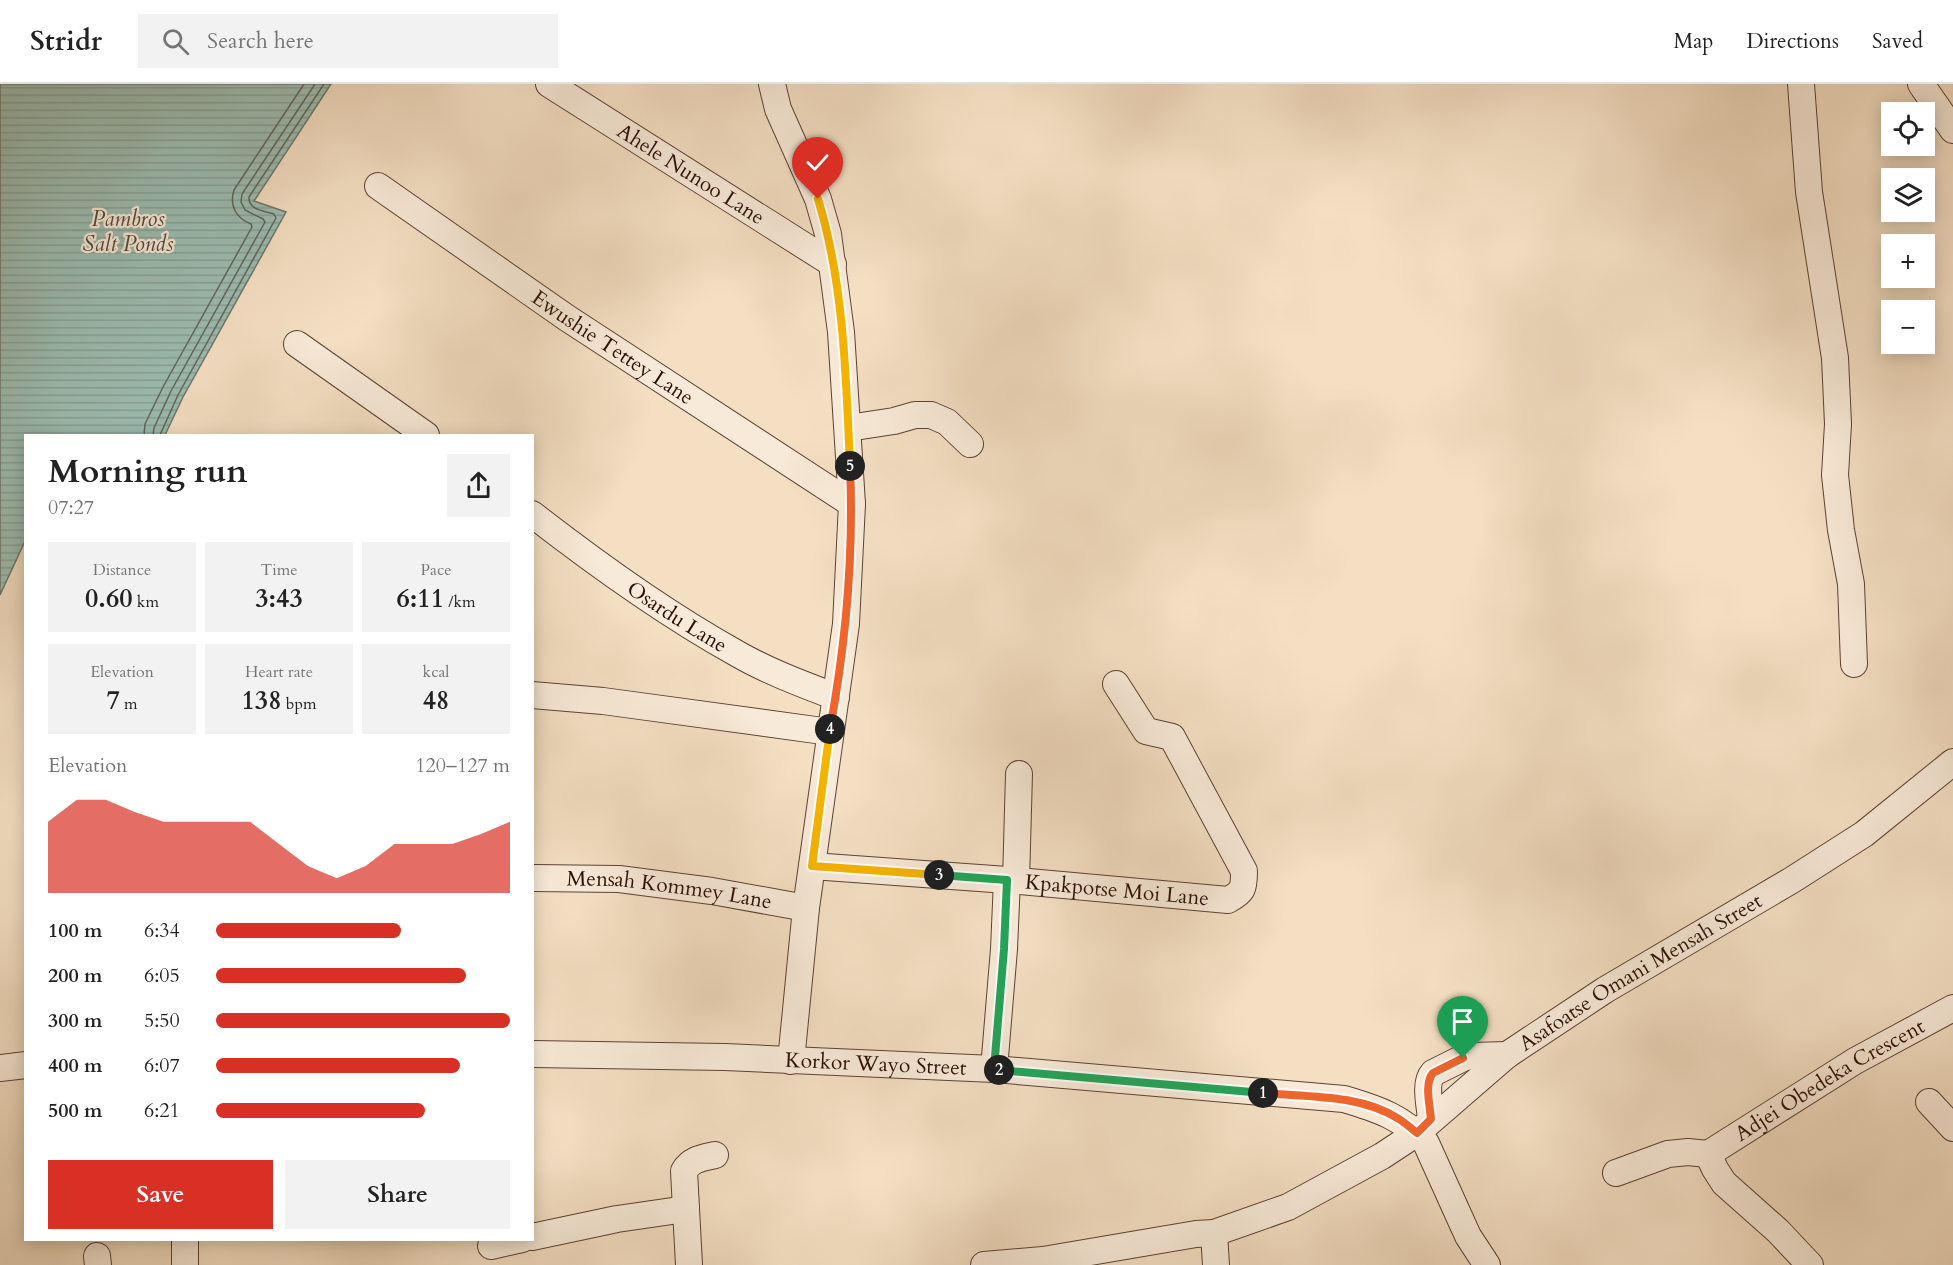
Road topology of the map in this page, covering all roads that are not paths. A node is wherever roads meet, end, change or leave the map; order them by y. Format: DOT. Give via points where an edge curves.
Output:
graph roads {
  1 [pos="549,84"];
  2 [pos="772,84"];
  3 [pos="1801,84"];
  4 [pos="1922,84"];
  5 [pos="1953,130"];
  6 [pos="378,186"];
  7 [pos="833,264"];
  8 [pos="297,344"];
  9 [pos="848,428"];
  10 [pos="425,434"];
  11 [pos="970,444"];
  12 [pos="852,504"];
  13 [pos="534,516"];
  14 [pos="1854,664"];
  15 [pos="1116,684"];
  16 [pos="534,695"];
  17 [pos="836,697"];
  18 [pos="830,732"];
  19 [pos="1953,762"];
  20 [pos="1019,774"];
  21 [pos="812,866"];
  22 [pos="534,878"];
  23 [pos="1012,880"];
  24 [pos="806,908"];
  25 [pos="1953,1008"];
  26 [pos="534,1054"];
  27 [pos="1507,1055"];
  28 [pos="792,1061"];
  29 [pos="24,1065"];
  30 [pos="0,1068"];
  31 [pos="994,1069"];
  32 [pos="1929,1102"];
  33 [pos="1424,1126"];
  34 [pos="1953,1128"];
  35 [pos="1708,1154"];
  36 [pos="715,1155"];
  37 [pos="1616,1173"];
  38 [pos="686,1209"];
  39 [pos="1214,1233"];
  40 [pos="534,1237"];
  41 [pos="185,1241"];
  42 [pos="513,1241"];
  43 [pos="491,1246"];
  44 [pos="1044,1262"];
  45 [pos="185,1265"];
  46 [pos="689,1265"];
  47 [pos="984,1265"];
  48 [pos="1216,1265"];
  49 [pos="1488,1265"];
  50 [pos="1810,1265"];
  1 -- 7 [label="street, Ahele Nunoo Lane"];
  2 -- 7 [label="street" via="778,109 818,199"];
  3 -- 14 [label="street" via="1809,192 1835,358 1835,475 1851,585"];
  4 -- 5 [label="street"];
  6 -- 12 [label="street, Ewushie Tettey Lane" via="567,318"];
  7 -- 9 [label="street"];
  8 -- 10 [label="street"];
  9 -- 11 [label="street" via="931,415 947,422"];
  9 -- 12 [label="street"];
  12 -- 17 [label="street" via="846,624"];
  13 -- 17 [label="street, Osardu Lane" via="737,654"];
  15 -- 23 [label="street, Kpakpotse Moi Lane" via="1146,731 1172,737 1244,871 1240,893 1228,900"];
  16 -- 18 [label="street"];
  17 -- 18 [label="street"];
  18 -- 21 [label="street"];
  19 -- 27 [label="street, Asafoatse Omani Mensah Street" via="1864,834 1605,990"];
  20 -- 23 [label="street"];
  21 -- 23 [label="street"];
  21 -- 24 [label="street"];
  22 -- 24 [label="street, Mensah Kommey Lane" via="619,879"];
  23 -- 31 [label="street, Kpakpotse Moi Lane"];
  24 -- 28 [label="street"];
  25 -- 35 [label="street, Adjei Obedeka Crescent" via="1855,1061"];
  26 -- 28 [label="street, Korkor Wayo Street"];
  27 -- 33 [label="street, Asafoatse Omani Mensah Street"];
  27 -- 33 [label="street" via="1471,1056 1433,1073 1429,1077"];
  28 -- 31 [label="street, Korkor Wayo Street"];
  29 -- 30 [label="street"];
  31 -- 33 [label="street, Korkor Wayo Street" via="1344,1099"];
  32 -- 34 [label="street"];
  33 -- 39 [label="street, Asafoatse Omani Mensah Street" via="1382,1156 1287,1207"];
  33 -- 49 [label="street, Korkor Wayo Street" via="1426,1143 1468,1236"];
  35 -- 37 [label="street" via="1668,1154"];
  35 -- 50 [label="street" via="1724,1183"];
  36 -- 38 [label="street" via="687,1165"];
  38 -- 40 [label="street"];
  38 -- 46 [label="street"];
  39 -- 44 [label="street, Asafoatse Omani Mensah Street"];
  39 -- 48 [label="street"];
  41 -- 45 [label="street"];
  42 -- 43 [label="street"];
  44 -- 47 [label="street, Asafoatse Omani Mensah Street"];
}
